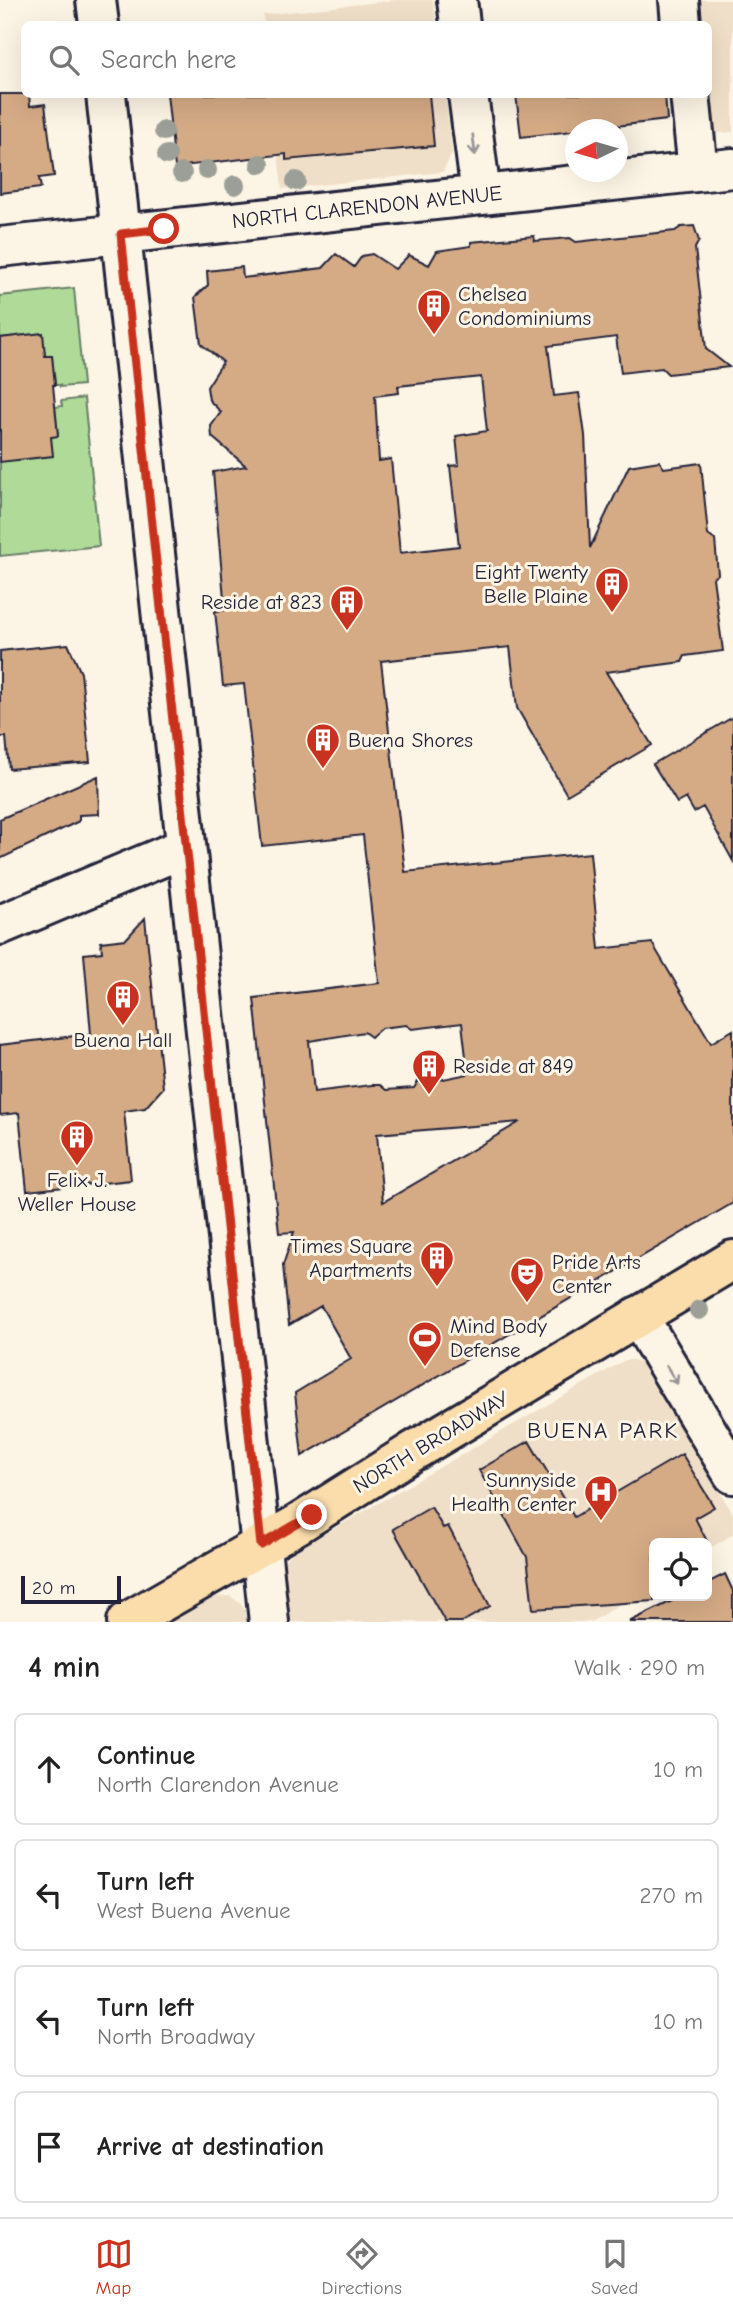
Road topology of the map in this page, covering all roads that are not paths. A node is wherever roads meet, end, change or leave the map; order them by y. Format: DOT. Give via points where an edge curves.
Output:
graph roads {
  1 [pos="96,0"];
  2 [pos="457,0"];
  3 [pos="678,0"];
  4 [pos="99,21"];
  5 [pos="460,21"];
  6 [pos="681,21"];
  7 [pos="106,98"];
  8 [pos="469,98"];
  9 [pos="691,98"];
  10 [pos="716,169"];
  11 [pos="481,195"];
  12 [pos="121,234"];
  13 [pos="0,247"];
  14 [pos="186,847"];
  15 [pos="0,925"];
  16 [pos="733,1261"];
  17 [pos="638,1316"];
  18 [pos="733,1475"];
  19 [pos="261,1545"];
  20 [pos="127,1622"];
  21 [pos="269,1622"];
  1 -- 4 [label="street"];
  2 -- 5 [label="street"];
  3 -- 6 [label="street"];
  7 -- 12 [label="street"];
  8 -- 11 [label="street, one-way"];
  9 -- 10 [label="street"];
  10 -- 11 [label="street, NORTH CLARENDON AVENUE"];
  11 -- 12 [label="street, NORTH CLARENDON AVENUE"];
  12 -- 13 [label="street, NORTH CLARENDON AVENUE"];
  12 -- 14 [label="street"];
  14 -- 15 [label="street"];
  14 -- 19 [label="street"];
  16 -- 17 [label="main road, NORTH BROADWAY"];
  17 -- 18 [label="street, one-way"];
  17 -- 19 [label="main road, NORTH BROADWAY"];
  19 -- 20 [label="main road, NORTH BROADWAY"];
  19 -- 21 [label="street"];
}
